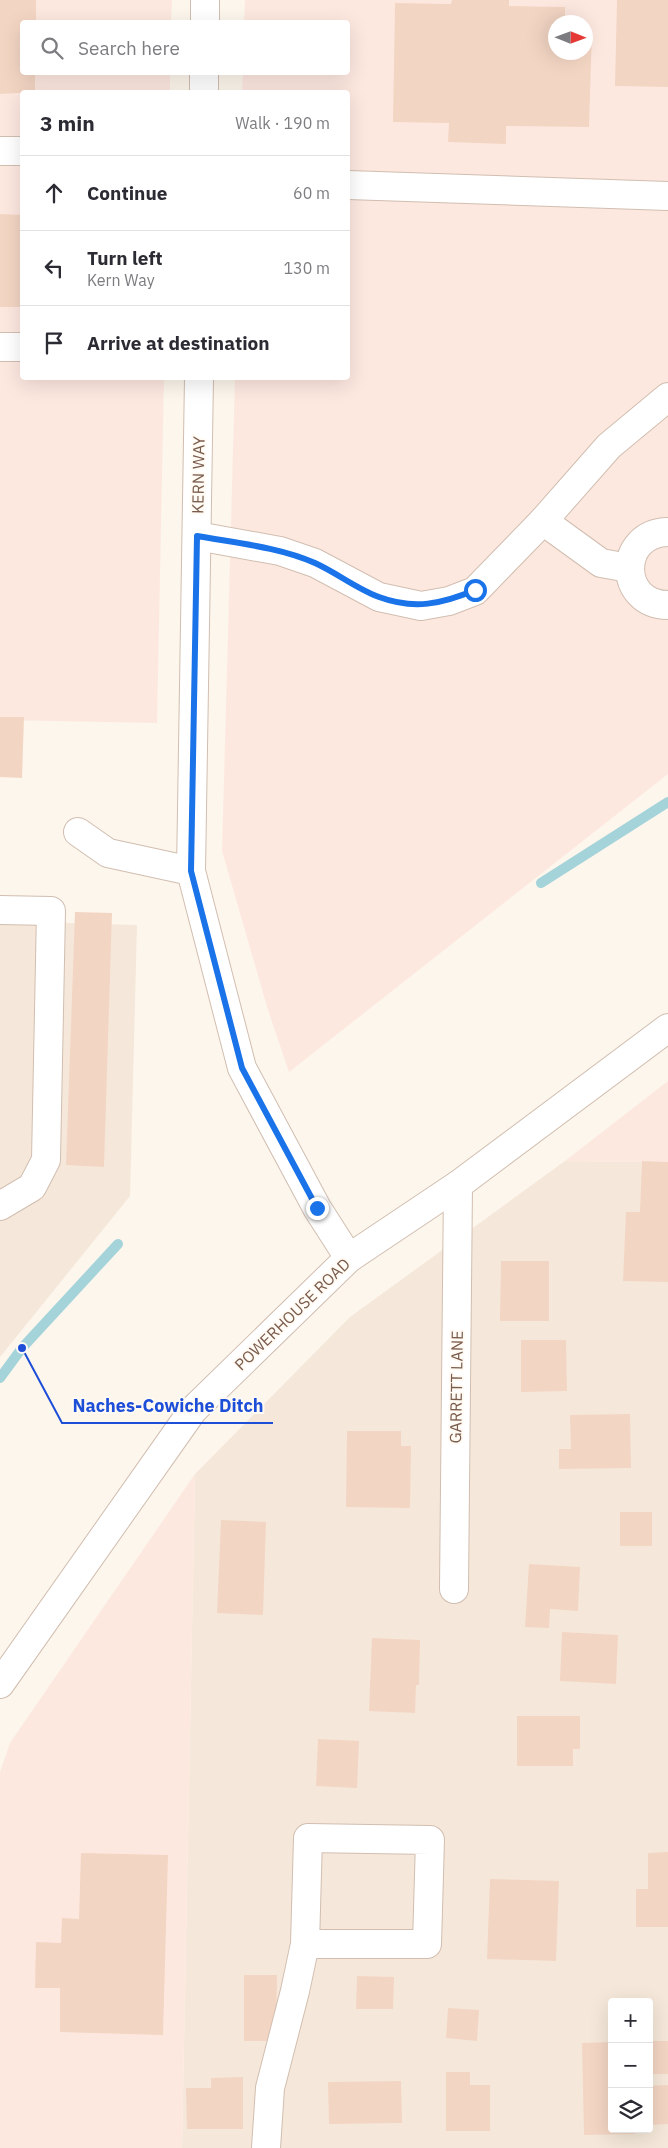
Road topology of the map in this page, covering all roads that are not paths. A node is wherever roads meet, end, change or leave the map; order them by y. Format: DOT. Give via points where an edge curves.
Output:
graph roads {
  1 [pos="205,0"];
  2 [pos="205,20"];
  3 [pos="204,75"];
  4 [pos="204,90"];
  5 [pos="0,151"];
  6 [pos="20,151"];
  7 [pos="350,185"];
  8 [pos="668,196"];
  9 [pos="0,347"];
  10 [pos="20,347"];
  11 [pos="199,380"];
  12 [pos="668,397"];
  13 [pos="543,521"];
  14 [pos="668,532"];
  15 [pos="197,536"];
  16 [pos="629,568"];
  17 [pos="668,605"];
  18 [pos="78,832"];
  19 [pos="191,871"];
  20 [pos="0,910"];
  21 [pos="668,1028"];
  22 [pos="458,1185"];
  23 [pos="0,1206"];
  24 [pos="349,1258"];
  25 [pos="454,1589"];
  26 [pos="0,1684"];
  27 [pos="305,1944"];
  28 [pos="266,2148"];
  1 -- 2 [label="street"];
  3 -- 4 [label="street"];
  5 -- 6 [label="street"];
  7 -- 8 [label="street"];
  9 -- 10 [label="street"];
  11 -- 15 [label="street, KERN WAY"];
  12 -- 13 [label="street" via="609,446"];
  13 -- 15 [label="street" via="475,590 449,601 420,606 379,597 315,563 280,551"];
  13 -- 16 [label="street" via="601,563"];
  14 -- 16 [label="street" via="652,534 640,542 632,554"];
  15 -- 19 [label="street, KERN WAY"];
  16 -- 17 [label="street" via="632,582 640,595 652,603"];
  18 -- 19 [label="street" via="108,854"];
  19 -- 24 [label="street, KERN WAY" via="242,1068 317,1208"];
  20 -- 23 [label="street" via="51,911 46,1160 32,1187"];
  21 -- 22 [label="street, POWERHOUSE ROAD"];
  22 -- 24 [label="street, POWERHOUSE ROAD"];
  22 -- 25 [label="street, GARRETT LANE"];
  24 -- 26 [label="street, POWERHOUSE ROAD" via="193,1410"];
  27 -- 27 [label="street" via="428,1944 430,1840 308,1838"];
  27 -- 28 [label="street" via="270,2088"];
}
